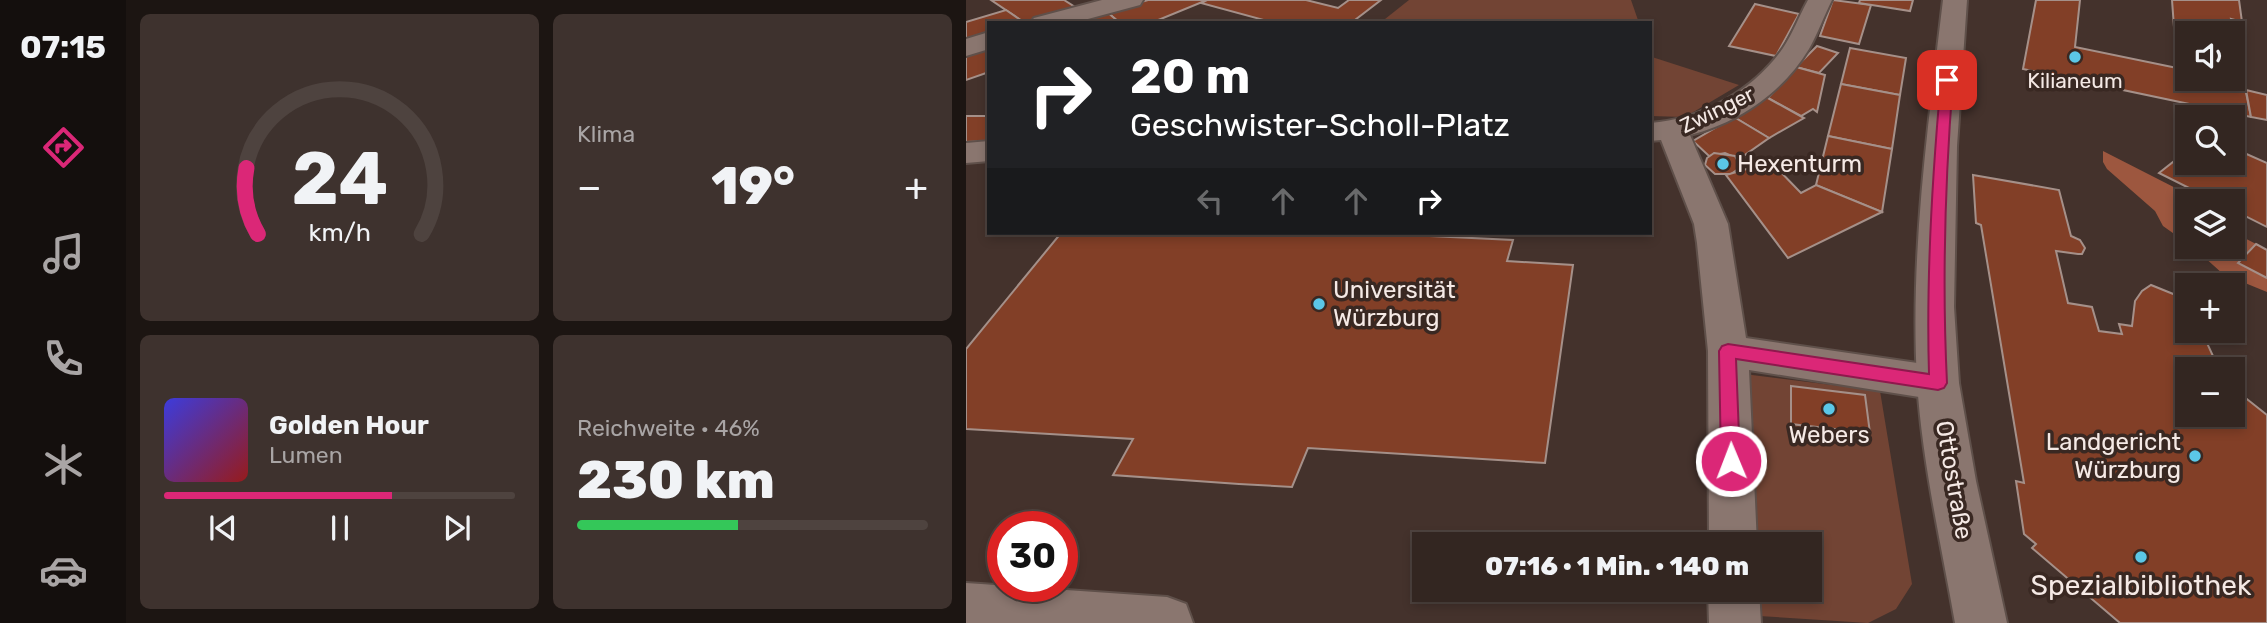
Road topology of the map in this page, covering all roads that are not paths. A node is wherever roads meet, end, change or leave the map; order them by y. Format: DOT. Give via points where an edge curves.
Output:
graph roads {
  1 [pos="1131,0"];
  2 [pos="1820,0"];
  3 [pos="1955,0"];
  4 [pos="1049,21"];
  5 [pos="987,41"];
  6 [pos="966,48"];
  7 [pos="1662,132"];
  8 [pos="987,151"];
  9 [pos="966,153"];
  10 [pos="1728,351"];
  11 [pos="1938,383"];
  12 [pos="1733,532"];
  13 [pos="1734,602"];
  14 [pos="966,610"];
  15 [pos="1167,623"];
  16 [pos="1735,623"];
  17 [pos="1981,623"];
  1 -- 4 [label="street"];
  2 -- 7 [label="street, Zwinger" via="1794,51 1759,90 1710,118"];
  3 -- 11 [label="street, Ottostraße" via="1941,146 1935,307"];
  5 -- 6 [label="street"];
  7 -- 10 [label="street" via="1711,224"];
  8 -- 9 [label="street"];
  10 -- 11 [label="street"];
  10 -- 12 [label="street"];
  11 -- 17 [label="street, Ottostraße"];
  13 -- 16 [label="street"];
  14 -- 15 [label="street"];
}
